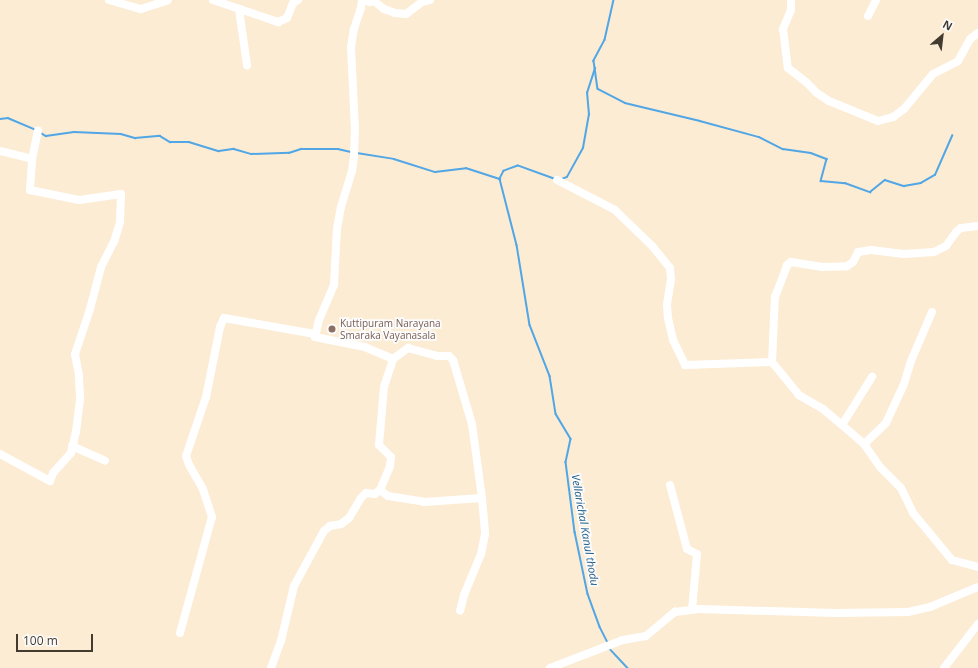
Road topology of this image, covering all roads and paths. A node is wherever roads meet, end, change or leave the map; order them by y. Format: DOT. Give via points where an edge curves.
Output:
graph roads {
  1 [pos="109,0"];
  2 [pos="168,0"];
  3 [pos="213,0"];
  4 [pos="298,0"];
  5 [pos="363,0"];
  6 [pos="430,0"];
  7 [pos="791,0"];
  8 [pos="876,0"];
  9 [pos="240,9"];
  10 [pos="868,16"];
  11 [pos="978,33"];
  12 [pos="247,65"];
  13 [pos="38,131"];
  14 [pos="0,151"];
  15 [pos="32,159"];
  16 [pos="557,180"];
  17 [pos="978,226"];
  18 [pos="932,312"];
  19 [pos="316,334"];
  20 [pos="393,359"];
  21 [pos="772,362"];
  22 [pos="872,376"];
  23 [pos="842,425"];
  24 [pos="864,444"];
  25 [pos="72,446"];
  26 [pos="0,454"];
  27 [pos="105,461"];
  28 [pos="670,485"];
  29 [pos="380,490"];
  30 [pos="482,498"];
  31 [pos="978,567"];
  32 [pos="978,587"];
  33 [pos="692,610"];
  34 [pos="460,612"];
  35 [pos="978,624"];
  36 [pos="180,633"];
  37 [pos="271,668"];
  38 [pos="550,668"];
  39 [pos="944,668"];
  1 -- 2 [label="street" via="142,9"];
  3 -- 9 [label="street"];
  4 -- 9 [label="street" via="293,3 287,18 278,22"];
  5 -- 6 [label="street" via="374,1 384,9 406,14 422,2"];
  5 -- 19 [label="street" via="351,47 355,117 352,171 340,207 334,284"];
  7 -- 11 [label="street" via="791,10 783,29 788,68 829,101 878,121 893,117 904,109 933,74 958,61 970,40"];
  8 -- 10 [label="street"];
  9 -- 12 [label="street"];
  13 -- 15 [label="street"];
  14 -- 15 [label="street"];
  15 -- 25 [label="street" via="30,190 80,200 121,194 120,222 114,242 101,267 75,354 80,397"];
  16 -- 21 [label="street" via="614,210 653,247 670,268 668,318 673,340 685,365"];
  17 -- 21 [label="street" via="961,228 946,246 934,252 858,252 853,262 847,266 823,267 791,262 787,265 776,297"];
  18 -- 24 [label="street" via="886,423"];
  19 -- 20 [label="street" via="315,337 365,347"];
  19 -- 36 [label="street" via="224,318 206,397 186,456 203,489 212,517"];
  20 -- 29 [label="street" via="384,386 379,445 391,457"];
  20 -- 30 [label="street" via="408,348 437,356 449,356 453,360 472,424"];
  21 -- 23 [label="street" via="799,395 823,409"];
  22 -- 23 [label="street"];
  23 -- 24 [label="street"];
  24 -- 31 [label="street" via="881,468 901,488 913,513 952,560"];
  25 -- 26 [label="street" via="71,453 53,472 50,480"];
  25 -- 27 [label="street"];
  28 -- 33 [label="street" via="687,549 697,554"];
  29 -- 30 [label="street" via="388,496 424,502"];
  29 -- 37 [label="street" via="375,494 366,494 349,518 324,531 294,586 281,641"];
  30 -- 34 [label="street" via="485,534 481,554 464,595"];
  32 -- 33 [label="street" via="930,607 908,612"];
  33 -- 38 [label="street" via="675,612 646,636 614,643"];
  35 -- 39 [label="street"];
}
